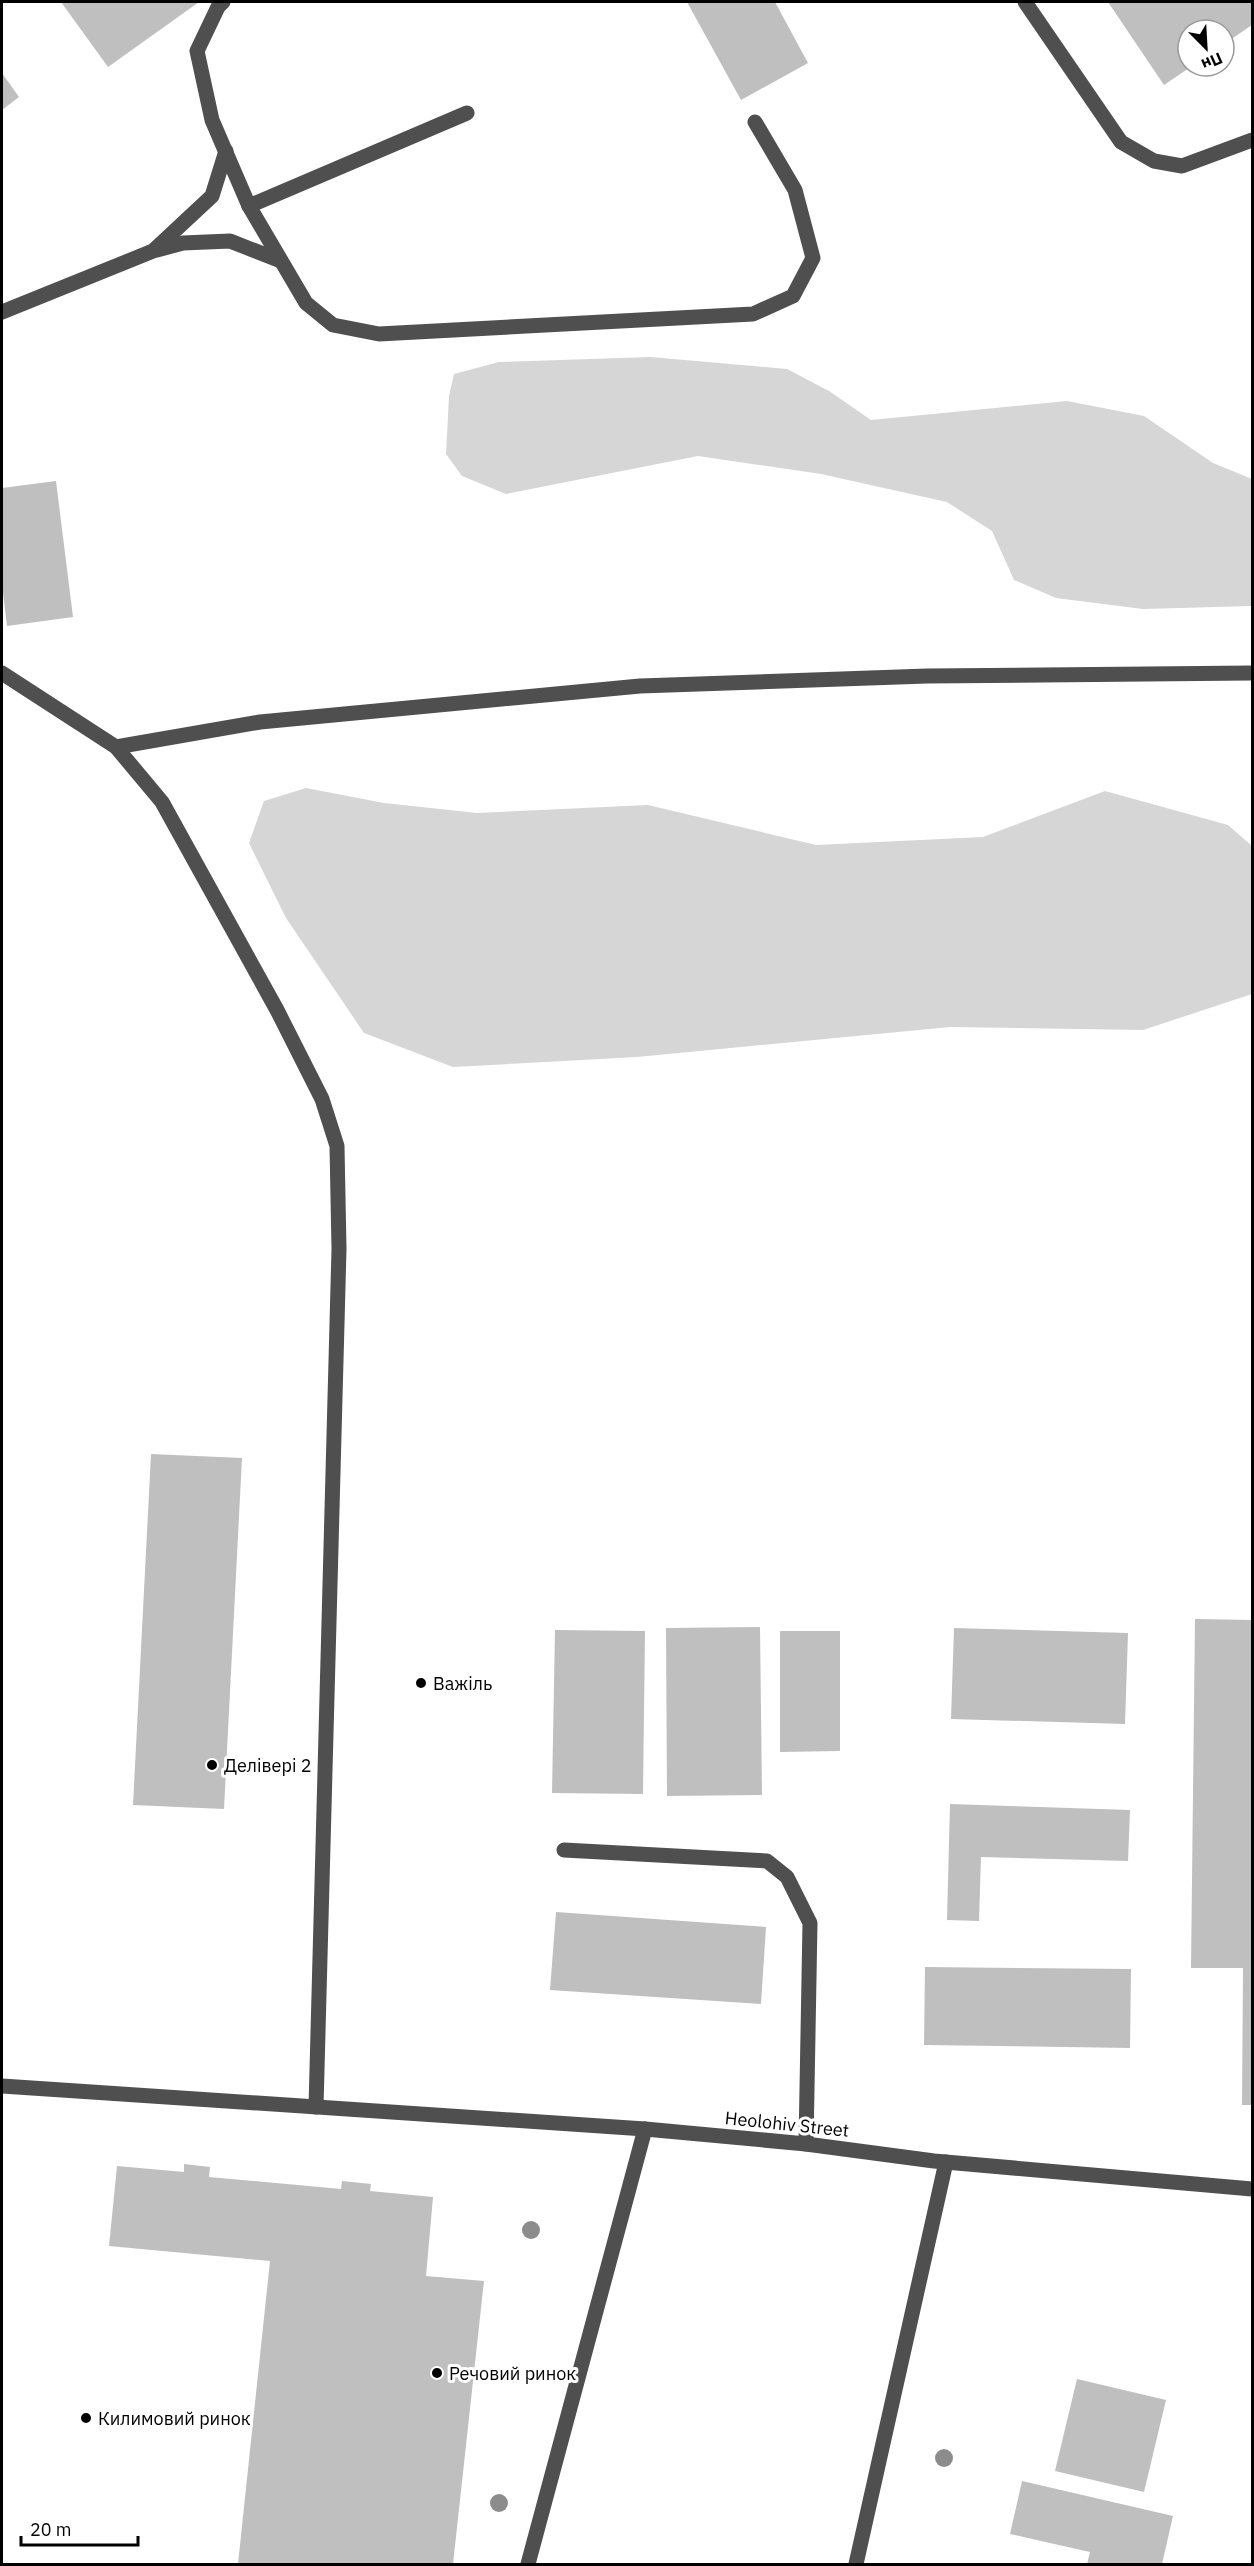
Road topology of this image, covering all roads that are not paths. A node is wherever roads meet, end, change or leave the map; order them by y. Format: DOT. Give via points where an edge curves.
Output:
graph roads {
  1 [pos="223,2"];
  2 [pos="1025,2"];
  3 [pos="467,113"];
  4 [pos="755,122"];
  5 [pos="1252,140"];
  6 [pos="226,151"];
  7 [pos="249,206"];
  8 [pos="153,251"];
  9 [pos="281,261"];
  10 [pos="2,312"];
  11 [pos="2,673"];
  12 [pos="1252,673"];
  13 [pos="116,747"];
  14 [pos="564,1850"];
  15 [pos="2,2086"];
  16 [pos="316,2107"];
  17 [pos="645,2129"];
  18 [pos="806,2144"];
  19 [pos="946,2162"];
  20 [pos="1252,2189"];
  21 [pos="528,2565"];
  22 [pos="856,2565"];
  1 -- 6 [label="street" via="197,51 212,120"];
  2 -- 5 [label="street" via="1121,142 1154,161 1182,166"];
  3 -- 7 [label="street"];
  4 -- 9 [label="street" via="795,190 813,258 793,296 753,314 379,334 333,325 306,303"];
  6 -- 7 [label="street"];
  6 -- 8 [label="street" via="212,196"];
  7 -- 9 [label="street"];
  8 -- 9 [label="street" via="183,243 230,241"];
  8 -- 10 [label="street"];
  11 -- 13 [label="street"];
  12 -- 13 [label="street" via="927,676 640,686 260,722"];
  13 -- 16 [label="street" via="162,802 277,1010 322,1099 337,1146 339,1249"];
  14 -- 18 [label="street" via="767,1861 787,1877 810,1923"];
  15 -- 16 [label="street, Heolohiv Street"];
  16 -- 17 [label="street, Heolohiv Street"];
  17 -- 18 [label="street, Heolohiv Street"];
  17 -- 21 [label="street"];
  18 -- 19 [label="street, Heolohiv Street"];
  19 -- 20 [label="street, Heolohiv Street"];
  19 -- 22 [label="street"];
}
